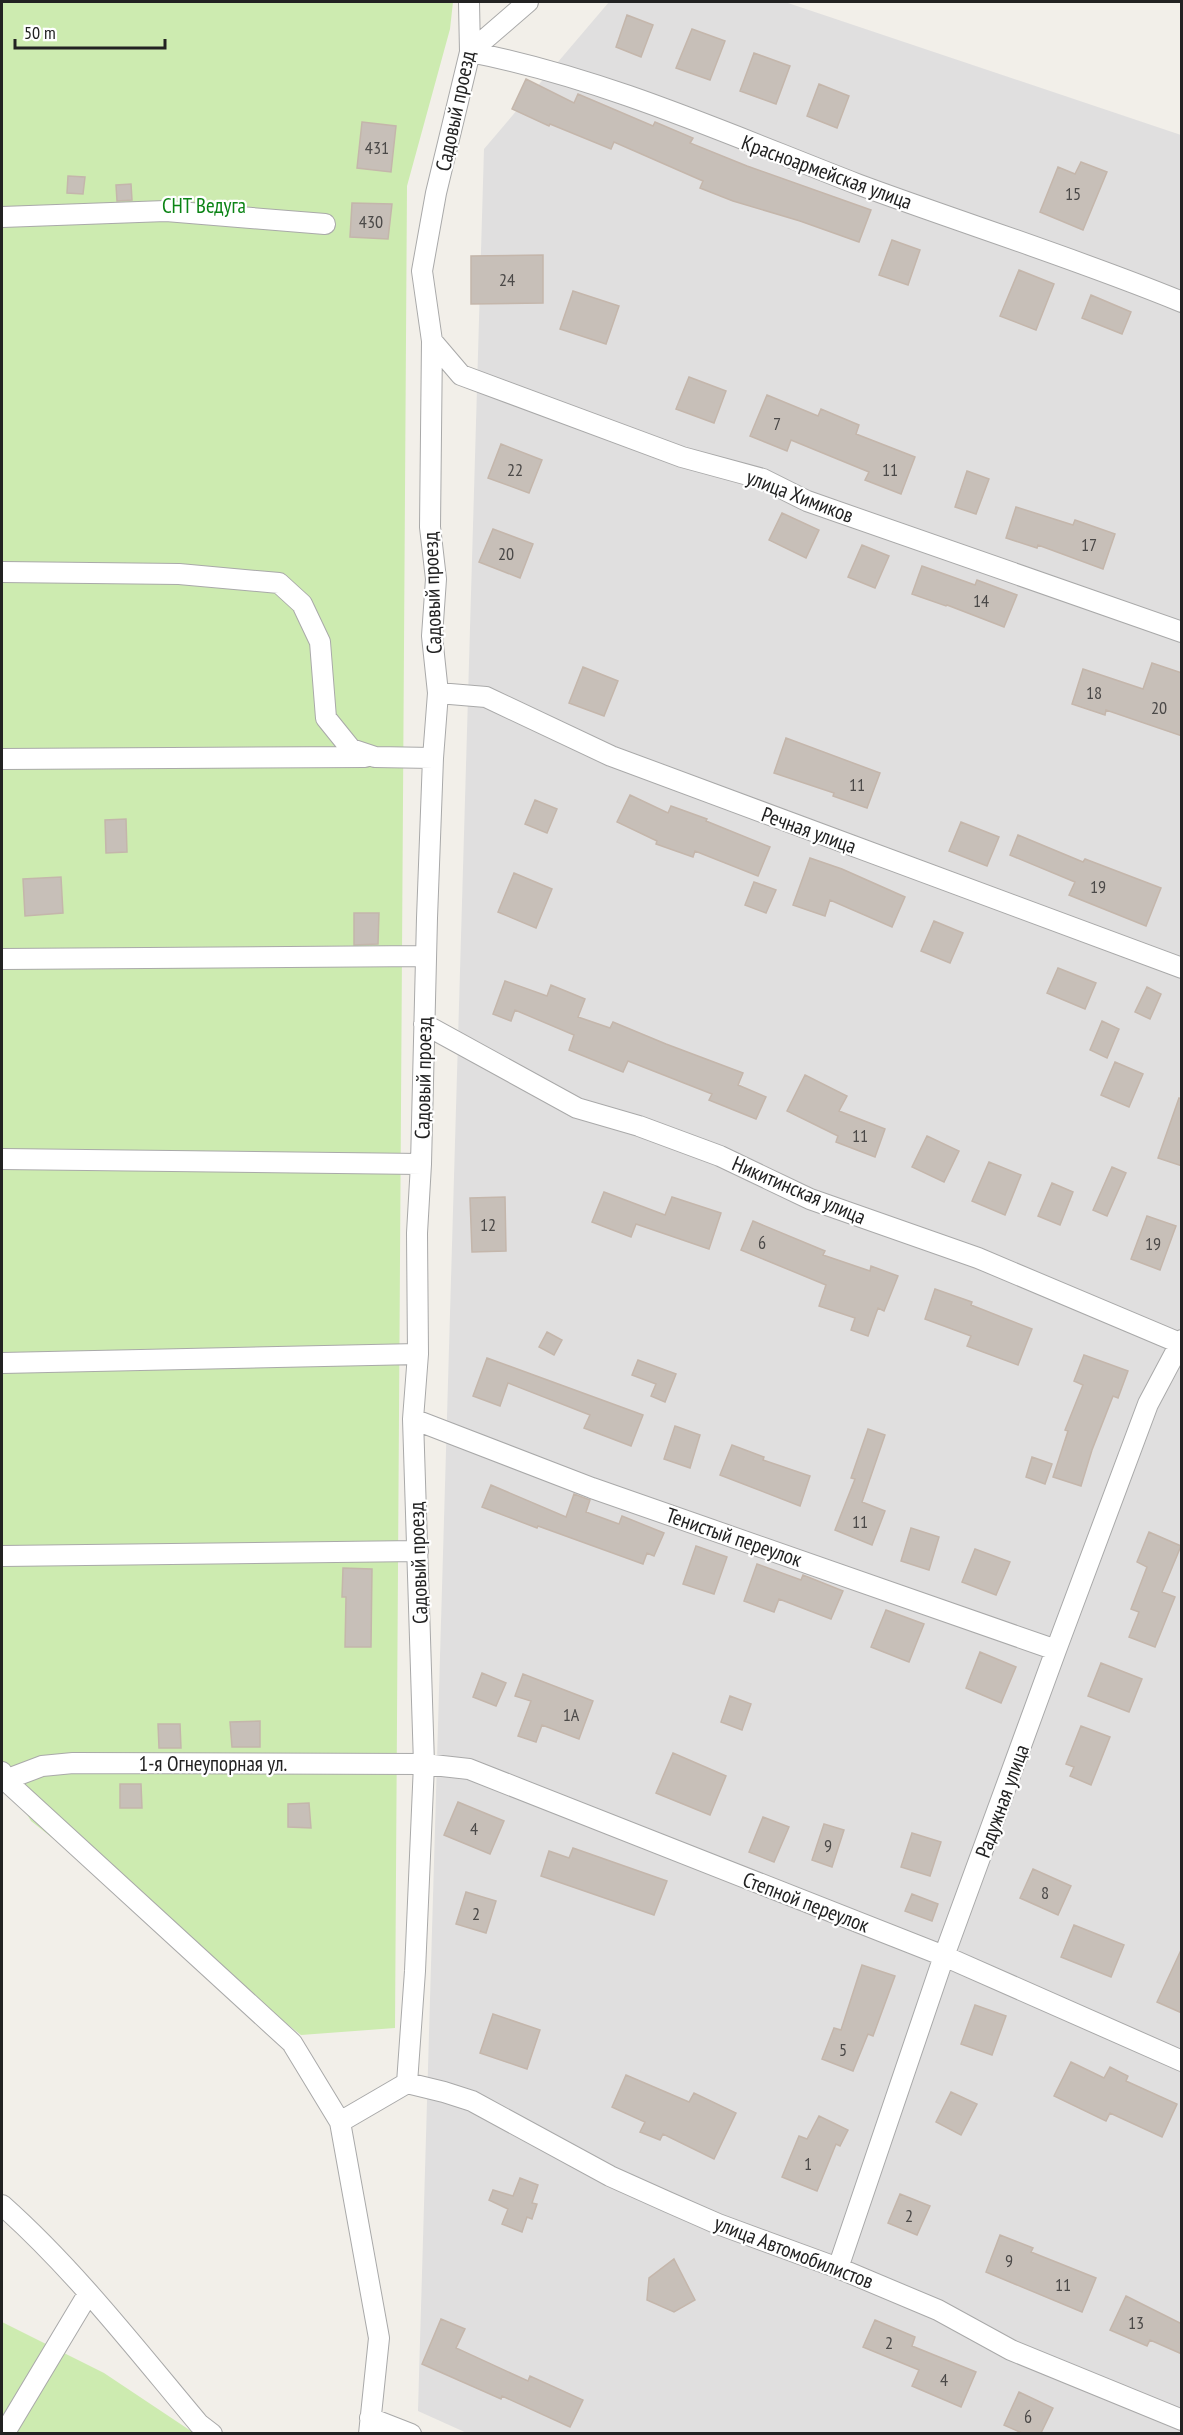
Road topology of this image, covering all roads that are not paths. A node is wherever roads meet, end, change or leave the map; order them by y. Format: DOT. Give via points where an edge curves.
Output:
graph roads {
  1 [pos="469,2"];
  2 [pos="528,2"];
  3 [pos="470,52"];
  4 [pos="2,216"];
  5 [pos="326,224"];
  6 [pos="1182,302"];
  7 [pos="432,341"];
  8 [pos="2,572"];
  9 [pos="1182,632"];
  10 [pos="438,693"];
  11 [pos="375,757"];
  12 [pos="433,758"];
  13 [pos="2,759"];
  14 [pos="426,956"];
  15 [pos="2,959"];
  16 [pos="1182,968"];
  17 [pos="424,1024"];
  18 [pos="2,1160"];
  19 [pos="421,1164"];
  20 [pos="1181,1343"];
  21 [pos="418,1354"];
  22 [pos="2,1364"];
  23 [pos="413,1419"];
  24 [pos="418,1551"];
  25 [pos="2,1556"];
  26 [pos="1056,1650"];
  27 [pos="424,1764"];
  28 [pos="3,1776"];
  29 [pos="944,1956"];
  30 [pos="1182,2061"];
  31 [pos="407,2083"];
  32 [pos="340,2121"];
  33 [pos="2,2205"];
  34 [pos="838,2268"];
  35 [pos="88,2294"];
  36 [pos="1182,2421"];
  37 [pos="369,2426"];
  38 [pos="4,2433"];
  39 [pos="213,2433"];
  40 [pos="411,2433"];
  1 -- 3 [label="street, Садовый проезд"];
  2 -- 3 [label="street"];
  3 -- 6 [label="street, Красноармейская улица" via="586,81"];
  3 -- 7 [label="street, Садовый проезд" via="436,193 422,271"];
  4 -- 5 [label="street" via="166,211"];
  7 -- 9 [label="street, улица Химиков" via="461,375 682,457 763,479 807,501"];
  7 -- 10 [label="street, Садовый проезд" via="430,527 436,579 432,636"];
  8 -- 11 [label="street" via="179,574 279,584 302,604 320,642 326,718 351,748"];
  10 -- 12 [label="street, Садовый проезд"];
  10 -- 16 [label="street, Речная улица" via="486,697 611,756"];
  11 -- 12 [label="street"];
  11 -- 13 [label="street"];
  12 -- 14 [label="street, Садовый проезд"];
  14 -- 15 [label="street"];
  14 -- 17 [label="street, Садовый проезд"];
  17 -- 19 [label="street, Садовый проезд"];
  17 -- 20 [label="street, Никитинская улица" via="577,1108 720,1156 810,1199 978,1258"];
  18 -- 19 [label="street"];
  19 -- 21 [label="street, Садовый проезд"];
  20 -- 26 [label="street, Радужная улица" via="1148,1404"];
  21 -- 22 [label="street"];
  21 -- 23 [label="street, Садовый проезд"];
  23 -- 24 [label="street, Садовый проезд"];
  23 -- 26 [label="street, Тенистый переулок" via="592,1488"];
  24 -- 25 [label="street"];
  24 -- 27 [label="street, Садовый проезд"];
  26 -- 29 [label="street, Радужная улица"];
  27 -- 28 [label="street, 1-я Огнеупорная ул." via="73,1762"];
  27 -- 29 [label="street, Степной переулок" via="469,1769"];
  27 -- 31 [label="street, Садовый проезд"];
  28 -- 32 [label="street" via="292,2043"];
  29 -- 30 [label="street, Степной переулок"];
  29 -- 34 [label="street, Радужная улица"];
  31 -- 32 [label="street"];
  31 -- 34 [label="street, улица Автомобилистов" via="472,2101 619,2180 718,2224"];
  32 -- 37 [label="street" via="379,2338"];
  33 -- 35 [label="street" via="31,2230"];
  34 -- 36 [label="street, улица Автомобилистов" via="938,2310 1011,2350"];
  35 -- 38 [label="street"];
  35 -- 39 [label="street" via="199,2424"];
  37 -- 40 [label="street"];
}
